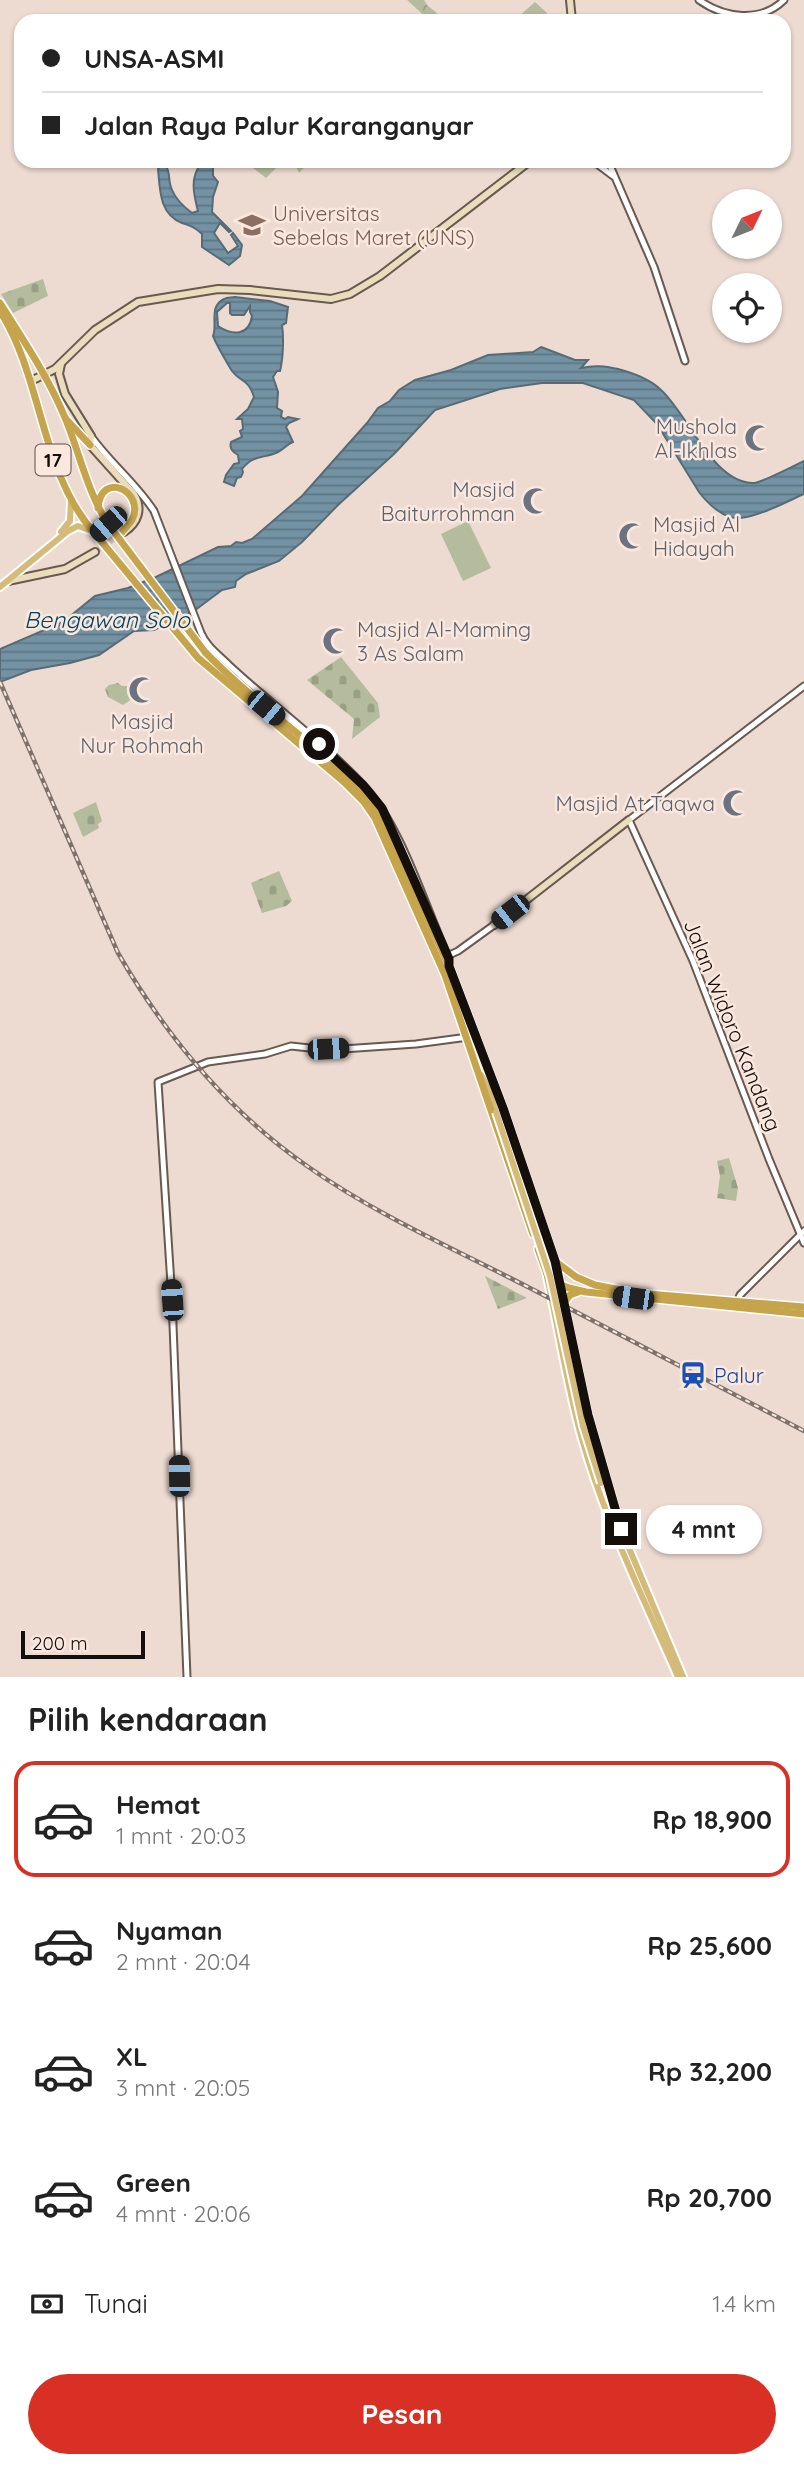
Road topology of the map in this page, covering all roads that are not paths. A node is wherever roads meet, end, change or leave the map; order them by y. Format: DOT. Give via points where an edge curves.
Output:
graph roads {
  1 [pos="699,0"];
  2 [pos="785,0"];
  3 [pos="742,14"];
  4 [pos="757,14"];
  5 [pos="521,168"];
  6 [pos="602,168"];
  7 [pos="611,168"];
  8 [pos="615,178"];
  9 [pos="0,303"];
  10 [pos="0,311"];
  11 [pos="685,361"];
  12 [pos="61,364"];
  13 [pos="47,374"];
  14 [pos="31,381"];
  15 [pos="65,394"];
  16 [pos="56,398"];
  17 [pos="65,419"];
  18 [pos="91,436"];
  19 [pos="90,445"];
  20 [pos="135,491"];
  21 [pos="71,499"];
  22 [pos="98,508"];
  23 [pos="108,524"];
  24 [pos="94,533"];
  25 [pos="121,533"];
  26 [pos="50,543"];
  27 [pos="94,552"];
  28 [pos="33,558"];
  29 [pos="50,572"];
  30 [pos="1,584"];
  31 [pos="201,655"];
  32 [pos="239,681"];
  33 [pos="804,686"];
  34 [pos="629,820"];
  35 [pos="494,925"];
  36 [pos="446,957"];
  37 [pos="468,1037"];
  38 [pos="490,1071"];
  39 [pos="480,1075"];
  40 [pos="498,1111"];
  41 [pos="802,1233"];
  42 [pos="804,1243"];
  43 [pos="549,1247"];
  44 [pos="538,1250"];
  45 [pos="555,1261"];
  46 [pos="542,1263"];
  47 [pos="546,1275"];
  48 [pos="560,1285"];
  49 [pos="586,1292"];
  50 [pos="738,1300"];
  51 [pos="564,1303"];
  52 [pos="804,1307"];
  53 [pos="804,1314"];
  54 [pos="572,1338"];
  55 [pos="561,1340"];
  56 [pos="617,1526"];
  57 [pos="187,1677"];
  58 [pos="680,1677"];
  1 -- 3 [label="street" via="716,11"];
  2 -- 4 [label="street" via="769,12"];
  5 -- 12 [label="main road" via="350,294 331,299 218,289 142,301 98,327"];
  6 -- 8 [label="street"];
  7 -- 8 [label="street"];
  8 -- 11 [label="street" via="654,267"];
  9 -- 13 [label="highway, 17"];
  10 -- 14 [label="highway, 17"];
  12 -- 13 [label="main road"];
  12 -- 15 [label="main road"];
  13 -- 14 [label="main road"];
  13 -- 16 [label="highway, 17"];
  14 -- 21 [label="highway, 17" via="49,449"];
  15 -- 16 [label="highway"];
  15 -- 18 [label="main road"];
  16 -- 17 [label="highway, 17"];
  17 -- 19 [label="highway"];
  17 -- 22 [label="highway, 17"];
  18 -- 19 [label="main road"];
  18 -- 20 [label="street"];
  19 -- 20 [label="main road"];
  20 -- 25 [label="main road" via="139,513"];
  20 -- 32 [label="street" via="154,511 201,633"];
  21 -- 24 [label="highway, 17"];
  21 -- 26 [label="main road" via="70,520"];
  22 -- 23 [label="highway, 17"];
  22 -- 25 [label="highway" via="109,488 129,494 134,512"];
  23 -- 24 [label="highway"];
  23 -- 31 [label="highway, 17, bridge"];
  24 -- 26 [label="main road" via="78,526"];
  24 -- 31 [label="highway, 17, bridge"];
  26 -- 28 [label="main road"];
  27 -- 29 [label="main road"];
  28 -- 29 [label="main road" via="35,570"];
  28 -- 30 [label="main road"];
  29 -- 30 [label="main road"];
  31 -- 32 [label="highway, 17"];
  31 -- 37 [label="highway, 17" via="233,690 292,736 370,810"];
  32 -- 36 [label="highway, 17" via="351,777 369,800 391,832"];
  33 -- 34 [label="street"];
  34 -- 35 [label="main road"];
  34 -- 41 [label="street, Jalan Widoro Kandang" via="693,961"];
  35 -- 36 [label="street"];
  36 -- 38 [label="highway, 17"];
  37 -- 39 [label="highway, 17"];
  37 -- 57 [label="street" via="368,1047 301,1046 208,1062 158,1082"];
  38 -- 40 [label="main road, 17"];
  38 -- 43 [label="highway, 17"];
  39 -- 40 [label="main road, 17"];
  39 -- 44 [label="highway, 17"];
  40 -- 56 [label="main road, bridge" via="550,1276 583,1426"];
  41 -- 42 [label="street, Jalan Widoro Kandang"];
  41 -- 50 [label="street"];
  43 -- 44 [label="highway"];
  43 -- 45 [label="highway, 17"];
  44 -- 46 [label="highway, 17"];
  45 -- 46 [label="highway" via="548,1258"];
  45 -- 48 [label="highway"];
  45 -- 50 [label="highway" via="595,1285 636,1293"];
  46 -- 47 [label="highway, 17"];
  47 -- 48 [label="highway"];
  47 -- 55 [label="main road"];
  48 -- 49 [label="highway"];
  48 -- 51 [label="main road"];
  49 -- 51 [label="highway" via="572,1294"];
  49 -- 53 [label="highway"];
  50 -- 52 [label="highway"];
  51 -- 54 [label="main road"];
  54 -- 55 [label="main road"];
  54 -- 56 [label="main road"];
  55 -- 56 [label="main road" via="582,1439"];
  56 -- 58 [label="main road"];
}
